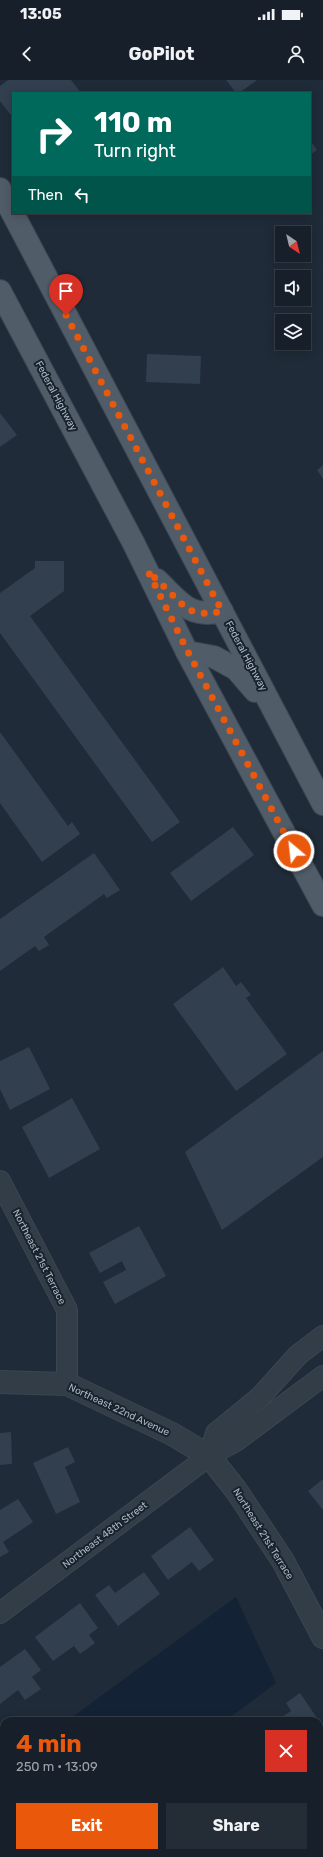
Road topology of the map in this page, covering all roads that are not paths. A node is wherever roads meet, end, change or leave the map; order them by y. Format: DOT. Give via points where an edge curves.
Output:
graph roads {
  1 [pos="0,189"];
  2 [pos="12,212"];
  3 [pos="13,214"];
  4 [pos="0,291"];
  5 [pos="148,571"];
  6 [pos="222,611"];
  7 [pos="188,652"];
  8 [pos="279,719"];
  9 [pos="323,804"];
  10 [pos="323,906"];
  11 [pos="0,1181"];
  12 [pos="323,1336"];
  13 [pos="323,1376"];
  14 [pos="0,1382"];
  15 [pos="67,1384"];
  16 [pos="209,1456"];
  17 [pos="0,1613"];
  18 [pos="323,1637"];
  1 -- 2 [label="main road, Federal Highway"];
  3 -- 6 [label="main road, Federal Highway"];
  4 -- 5 [label="main road, Federal Highway"];
  5 -- 6 [label="main road" via="188,610 208,614"];
  5 -- 7 [label="main road, Federal Highway"];
  6 -- 8 [label="main road, Federal Highway"];
  7 -- 8 [label="main road" via="214,657 236,669"];
  7 -- 10 [label="main road, Federal Highway"];
  8 -- 9 [label="main road, Federal Highway"];
  11 -- 15 [label="street, Northeast 21st Terrace" via="67,1310"];
  12 -- 16 [label="street" via="298,1355 260,1398 216,1433"];
  13 -- 16 [label="street, Northeast 48th Street" via="236,1441"];
  14 -- 15 [label="street, Northeast 22nd Avenue"];
  15 -- 16 [label="street, Northeast 22nd Avenue" via="172,1434"];
  16 -- 17 [label="street, Northeast 48th Street"];
  16 -- 18 [label="street, Northeast 21st Terrace" via="236,1490 283,1561"];
}
